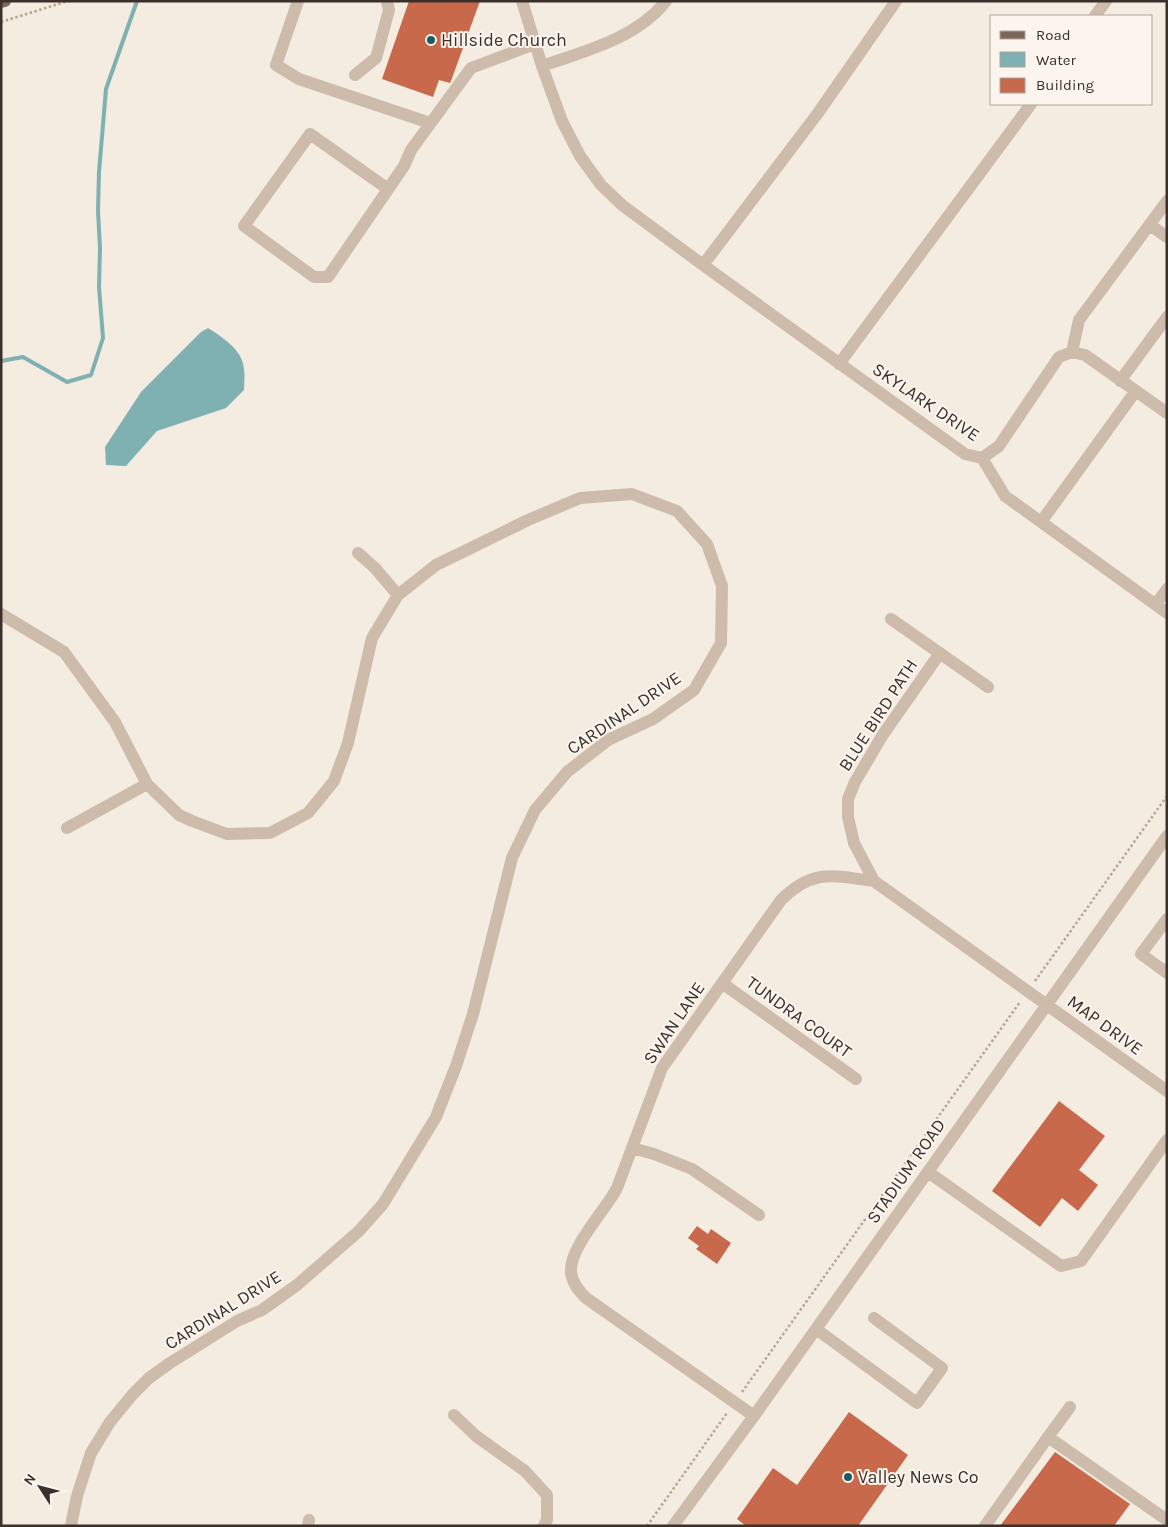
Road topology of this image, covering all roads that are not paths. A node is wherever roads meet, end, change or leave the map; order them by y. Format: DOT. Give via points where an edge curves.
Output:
graph roads {
  1 [pos="298,1"];
  2 [pos="387,1"];
  3 [pos="522,1"];
  4 [pos="666,1"];
  5 [pos="896,1"];
  6 [pos="1106,1"];
  7 [pos="1097,15"];
  8 [pos="536,44"];
  9 [pos="542,66"];
  10 [pos="355,75"];
  11 [pos="1030,105"];
  12 [pos="430,123"];
  13 [pos="388,189"];
  14 [pos="1167,201"];
  15 [pos="1150,224"];
  16 [pos="1167,237"];
  17 [pos="703,265"];
  18 [pos="1167,317"];
  19 [pos="1072,352"];
  20 [pos="839,364"];
  21 [pos="1120,381"];
  22 [pos="1135,392"];
  23 [pos="1167,413"];
  24 [pos="982,458"];
  25 [pos="1041,522"];
  26 [pos="358,553"];
  27 [pos="1167,589"];
  28 [pos="398,595"];
  29 [pos="1156,604"];
  30 [pos="1167,612"];
  31 [pos="1,614"];
  32 [pos="892,619"];
  33 [pos="940,653"];
  34 [pos="988,688"];
  35 [pos="147,784"];
  36 [pos="67,828"];
  37 [pos="1167,836"];
  38 [pos="874,882"];
  39 [pos="1167,919"];
  40 [pos="1167,973"];
  41 [pos="722,984"];
  42 [pos="1047,1004"];
  43 [pos="856,1079"];
  44 [pos="1167,1091"];
  45 [pos="1167,1140"];
  46 [pos="632,1148"];
  47 [pos="928,1172"];
  48 [pos="759,1215"];
  49 [pos="874,1318"];
  50 [pos="816,1330"];
  51 [pos="1070,1407"];
  52 [pos="454,1415"];
  53 [pos="754,1416"];
  54 [pos="1048,1437"];
  55 [pos="1167,1520"];
  56 [pos="71,1526"];
  57 [pos="544,1526"];
  58 [pos="673,1526"];
  59 [pos="985,1526"];
  1 -- 12 [label="street" via="276,65 299,79"];
  2 -- 10 [label="street" via="389,10 376,58"];
  3 -- 8 [label="street, SKYLARK DRIVE"];
  4 -- 9 [label="street" via="640,26 611,42"];
  5 -- 17 [label="street" via="818,113"];
  6 -- 7 [label="street"];
  8 -- 9 [label="street, SKYLARK DRIVE"];
  8 -- 12 [label="street" via="471,68"];
  9 -- 17 [label="street, SKYLARK DRIVE" via="562,121 580,156 601,185 622,205"];
  11 -- 20 [label="street"];
  12 -- 13 [label="street"];
  13 -- 13 [label="street" via="328,277 314,277 244,226 310,134"];
  14 -- 15 [label="street"];
  15 -- 16 [label="street"];
  15 -- 19 [label="street" via="1079,320"];
  17 -- 20 [label="street, SKYLARK DRIVE"];
  18 -- 21 [label="street"];
  19 -- 21 [label="street" via="1085,355"];
  19 -- 24 [label="street, SKYLARK DRIVE" via="1059,357 999,446"];
  20 -- 24 [label="street, SKYLARK DRIVE" via="965,454"];
  21 -- 22 [label="street"];
  22 -- 23 [label="street"];
  22 -- 25 [label="street"];
  24 -- 25 [label="street" via="1005,496"];
  25 -- 29 [label="street"];
  26 -- 28 [label="street"];
  27 -- 29 [label="street"];
  28 -- 35 [label="street, CARDINAL DRIVE" via="372,638 348,743 334,781 308,813 270,833 227,834 179,815"];
  28 -- 56 [label="street, CARDINAL DRIVE" via="436,565 528,520 580,498 632,494 677,511 707,544 722,586 721,643 694,690 653,719 608,740 567,772 535,810 512,858 473,1014 456,1066 436,1117 383,1204 359,1231 297,1285 262,1310 170,1363 133,1394 91,1453"];
  29 -- 30 [label="street"];
  31 -- 35 [label="street, CARDINAL DRIVE" via="64,652 115,722"];
  32 -- 33 [label="street, BLUE BIRD PATH"];
  33 -- 34 [label="street, BLUE BIRD PATH"];
  33 -- 38 [label="street, BLUE BIRD PATH" via="882,736 848,800 854,843"];
  35 -- 36 [label="street"];
  37 -- 42 [label="street, STADIUM ROAD"];
  38 -- 41 [label="street, SWAN LANE" via="826,877 805,880 793,888 781,900"];
  38 -- 42 [label="street, SWAN LANE"];
  39 -- 40 [label="street" via="1140,954"];
  41 -- 43 [label="street, TUNDRA COURT"];
  41 -- 46 [label="street, SWAN LANE" via="662,1068"];
  42 -- 44 [label="street, MAP DRIVE"];
  42 -- 47 [label="street, STADIUM ROAD"];
  45 -- 47 [label="street" via="1081,1261 1061,1266"];
  46 -- 48 [label="street" via="692,1169"];
  46 -- 53 [label="street, SWAN LANE" via="611,1200 577,1248 572,1260 573,1282 586,1298"];
  47 -- 50 [label="street, STADIUM ROAD"];
  49 -- 50 [label="street" via="942,1368 917,1403"];
  50 -- 53 [label="street, STADIUM ROAD"];
  51 -- 54 [label="street"];
  52 -- 57 [label="street" via="476,1436 525,1471 547,1495"];
  53 -- 58 [label="street, STADIUM ROAD"];
  54 -- 55 [label="street"];
  54 -- 59 [label="street"];
}
